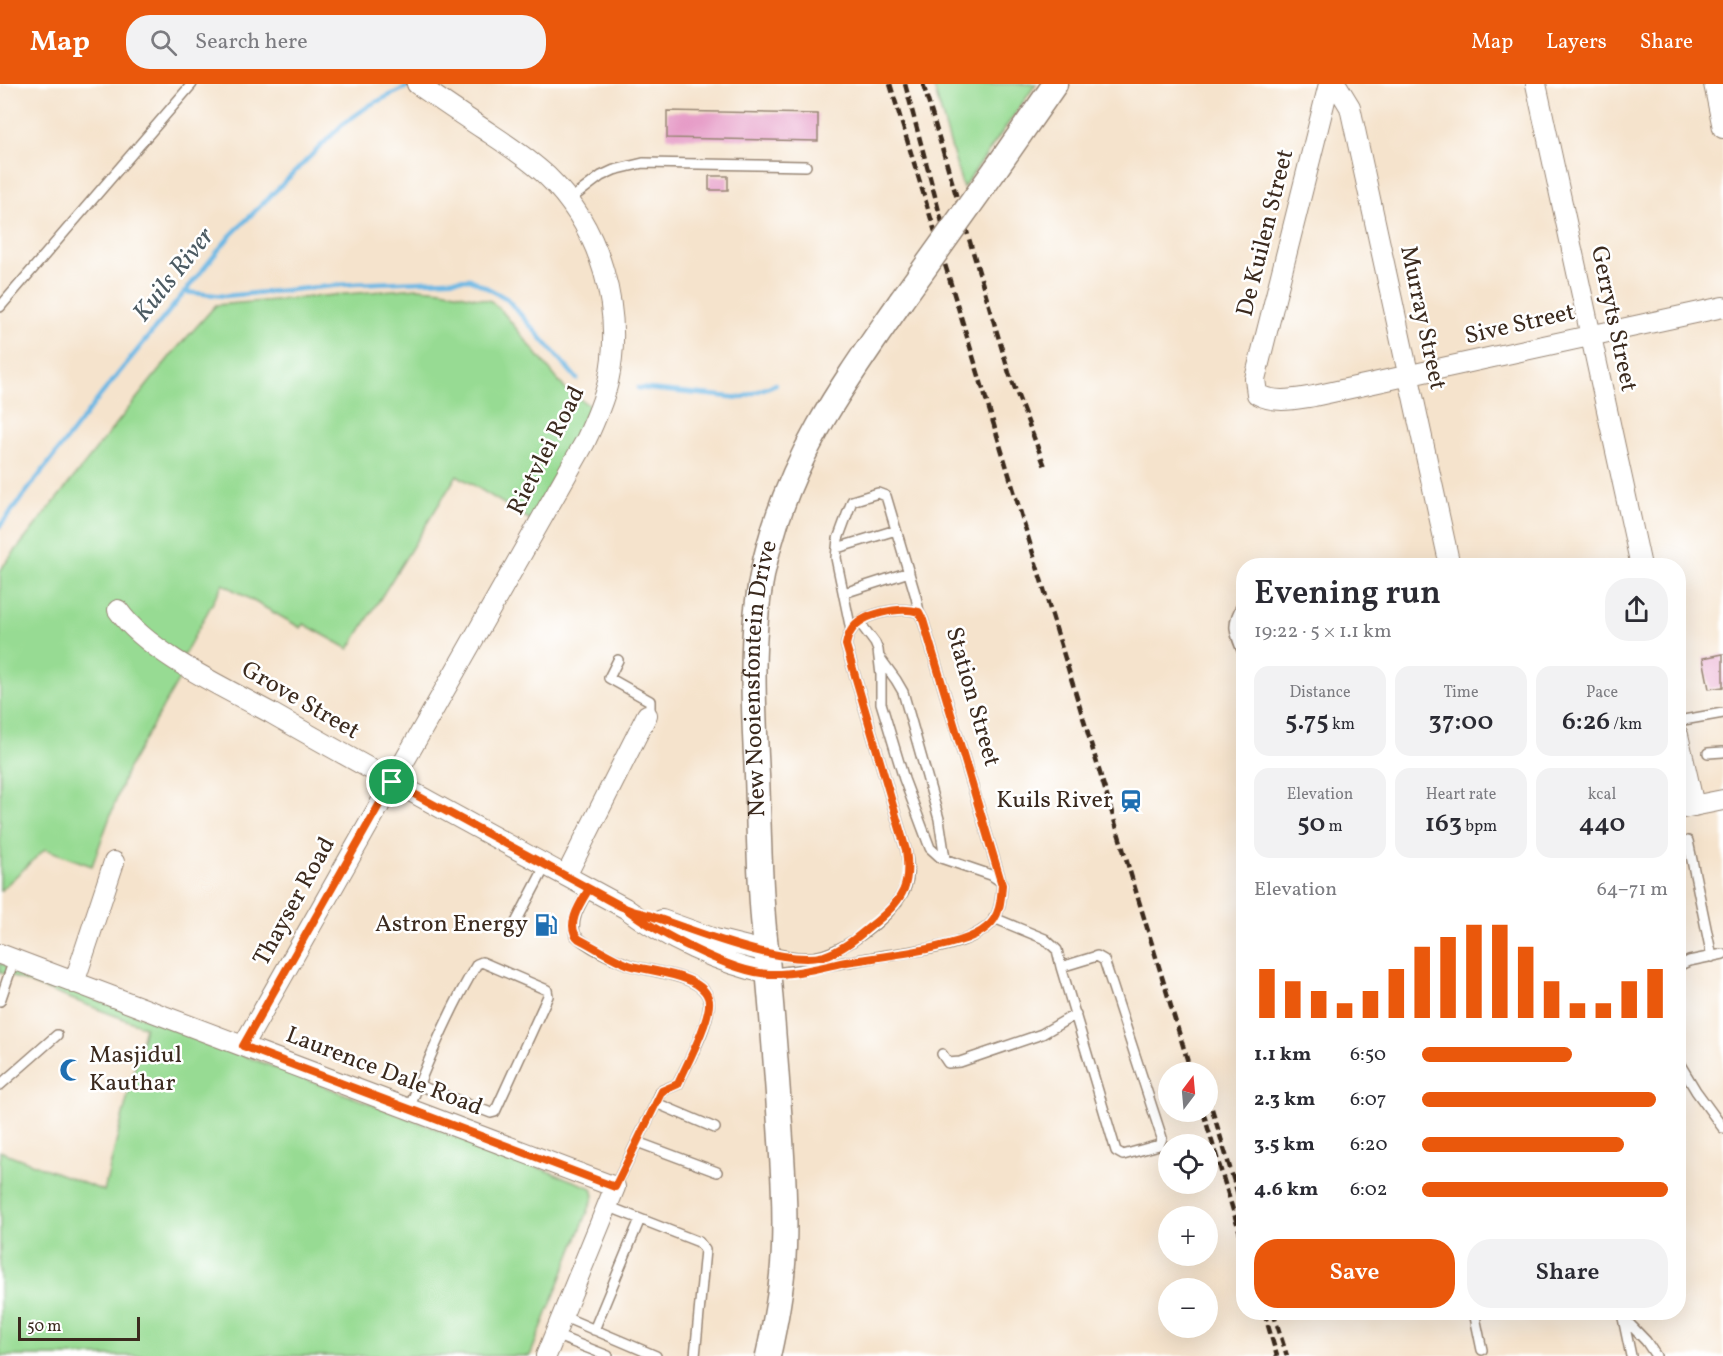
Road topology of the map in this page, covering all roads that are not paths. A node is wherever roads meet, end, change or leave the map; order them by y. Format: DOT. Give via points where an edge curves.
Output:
graph roads {
  1 [pos="192,84"];
  2 [pos="417,84"];
  3 [pos="1054,84"];
  4 [pos="1329,84"];
  5 [pos="1336,84"];
  6 [pos="1536,84"];
  7 [pos="1714,84"];
  8 [pos="1723,128"];
  9 [pos="806,166"];
  10 [pos="568,201"];
  11 [pos="0,307"];
  12 [pos="1723,307"];
  13 [pos="1591,336"];
  14 [pos="1409,376"];
  15 [pos="1257,394"];
  16 [pos="896,530"];
  17 [pos="837,548"];
  18 [pos="1448,558"];
  19 [pos="1639,558"];
  20 [pos="909,572"];
  21 [pos="844,593"];
  22 [pos="118,610"];
  23 [pos="919,612"];
  24 [pos="1236,616"];
  25 [pos="860,623"];
  26 [pos="851,630"];
  27 [pos="1236,637"];
  28 [pos="879,656"];
  29 [pos="618,660"];
  30 [pos="1723,712"];
  31 [pos="647,715"];
  32 [pos="1686,719"];
  33 [pos="1723,752"];
  34 [pos="1708,753"];
  35 [pos="392,782"];
  36 [pos="1723,800"];
  37 [pos="1686,807"];
  38 [pos="1688,841"];
  39 [pos="945,859"];
  40 [pos="114,862"];
  41 [pos="546,865"];
  42 [pos="566,876"];
  43 [pos="1000,881"];
  44 [pos="589,889"];
  45 [pos="994,918"];
  46 [pos="514,926"];
  47 [pos="1723,954"];
  48 [pos="7,957"];
  49 [pos="1712,957"];
  50 [pos="1686,962"];
  51 [pos="768,963"];
  52 [pos="1061,967"];
  53 [pos="74,982"];
  54 [pos="0,1001"];
  55 [pos="1076,1014"];
  56 [pos="57,1035"];
  57 [pos="243,1046"];
  58 [pos="942,1054"];
  59 [pos="1686,1074"];
  60 [pos="0,1085"];
  61 [pos="418,1085"];
  62 [pos="656,1103"];
  63 [pos="409,1109"];
  64 [pos="1719,1117"];
  65 [pos="715,1128"];
  66 [pos="1723,1128"];
  67 [pos="637,1142"];
  68 [pos="717,1172"];
  69 [pos="615,1187"];
  70 [pos="607,1206"];
  71 [pos="640,1219"];
  72 [pos="1476,1320"];
  73 [pos="1623,1320"];
  74 [pos="1627,1320"];
  75 [pos="559,1326"];
  76 [pos="594,1330"];
  77 [pos="1482,1350"];
  78 [pos="583,1351"];
  79 [pos="546,1356"];
  80 [pos="608,1356"];
  81 [pos="656,1356"];
  82 [pos="695,1356"];
  83 [pos="768,1356"];
  84 [pos="1631,1356"];
  85 [pos="1656,1356"];
  1 -- 11 [label="lane"];
  2 -- 10 [label="street, Rietvlei Road" via="518,152 547,176"];
  3 -- 51 [label="street, New Nooiensfontein Drive, bridge" via="837,394 815,430 782,503 760,579 754,637"];
  4 -- 15 [label="street, De Kuilen Street" via="1255,379"];
  5 -- 14 [label="street, Murray Street" via="1350,107"];
  6 -- 13 [label="street, Gerryts Street"];
  7 -- 8 [label="street"];
  9 -- 10 [label="lane" via="643,164 614,170"];
  10 -- 35 [label="street, Rietvlei Road" via="595,248 608,289 613,331 608,384 585,442"];
  12 -- 13 [label="street, Sive Street"];
  13 -- 14 [label="street, Sive Street"];
  13 -- 19 [label="street, Gerryts Street"];
  14 -- 15 [label="street, Sive Street" via="1287,400"];
  14 -- 18 [label="street, Murray Street"];
  16 -- 17 [label="lane"];
  16 -- 17 [label="lane" via="886,496 879,493 857,498 849,505"];
  16 -- 20 [label="lane"];
  17 -- 21 [label="lane"];
  20 -- 21 [label="lane"];
  20 -- 23 [label="lane"];
  21 -- 26 [label="lane"];
  22 -- 35 [label="street, Grove Street" via="128,624 164,653"];
  23 -- 25 [label="lane, Station Street" via="903,608"];
  23 -- 43 [label="lane, Station Street"];
  24 -- 27 [label="lane"];
  25 -- 26 [label="lane, Station Street"];
  25 -- 28 [label="lane"];
  26 -- 51 [label="lane" via="846,645 906,850 908,879 889,911 838,950"];
  28 -- 39 [label="lane" via="903,692 939,819"];
  28 -- 39 [label="lane" via="881,703 904,779 930,848"];
  29 -- 31 [label="lane" via="609,678 650,701"];
  30 -- 32 [label="lane"];
  31 -- 42 [label="street"];
  33 -- 34 [label="lane"];
  35 -- 41 [label="street, Grove Street"];
  35 -- 57 [label="street, Thayser Road"];
  36 -- 37 [label="street"];
  38 -- 49 [label="lane"];
  39 -- 43 [label="lane"];
  40 -- 53 [label="street"];
  41 -- 42 [label="street, Grove Street"];
  41 -- 46 [label="lane"];
  42 -- 44 [label="street, Grove Street"];
  43 -- 45 [label="lane, Station Street" via="1001,900"];
  44 -- 51 [label="street, Grove Street" via="625,908 716,939"];
  44 -- 62 [label="lane" via="576,913 574,935 626,964 690,980 703,989 708,999 706,1019 678,1084 662,1091"];
  45 -- 51 [label="lane" via="979,933 960,941 834,965"];
  45 -- 52 [label="lane" via="1046,939 1057,950"];
  47 -- 49 [label="lane"];
  48 -- 53 [label="street, Laurence Dale Road"];
  48 -- 54 [label="lane"];
  49 -- 50 [label="lane"];
  51 -- 83 [label="street, New Nooiensfontein Drive" via="785,1190 783,1261"];
  52 -- 55 [label="lane"];
  52 -- 55 [label="lane" via="1097,956 1104,960 1162,1138 1159,1145 1123,1155 1116,1151"];
  53 -- 57 [label="street, Laurence Dale Road"];
  55 -- 58 [label="lane" via="1042,1034 960,1062 948,1063"];
  56 -- 60 [label="lane"];
  57 -- 63 [label="street, Laurence Dale Road"];
  59 -- 64 [label="lane"];
  61 -- 61 [label="lane" via="477,964 482,962 547,990 548,996 495,1112"];
  61 -- 63 [label="lane"];
  62 -- 65 [label="lane"];
  62 -- 67 [label="lane"];
  63 -- 69 [label="street, Laurence Dale Road"];
  64 -- 66 [label="lane"];
  67 -- 68 [label="lane"];
  67 -- 69 [label="lane"];
  69 -- 70 [label="street"];
  70 -- 71 [label="lane"];
  70 -- 75 [label="street"];
  71 -- 76 [label="lane"];
  71 -- 82 [label="lane" via="699,1242 705,1250"];
  72 -- 77 [label="lane"];
  73 -- 84 [label="lane"];
  74 -- 85 [label="lane"];
  75 -- 76 [label="lane"];
  75 -- 78 [label="lane"];
  75 -- 79 [label="street"];
  76 -- 81 [label="lane"];
  78 -- 80 [label="lane"];
}
